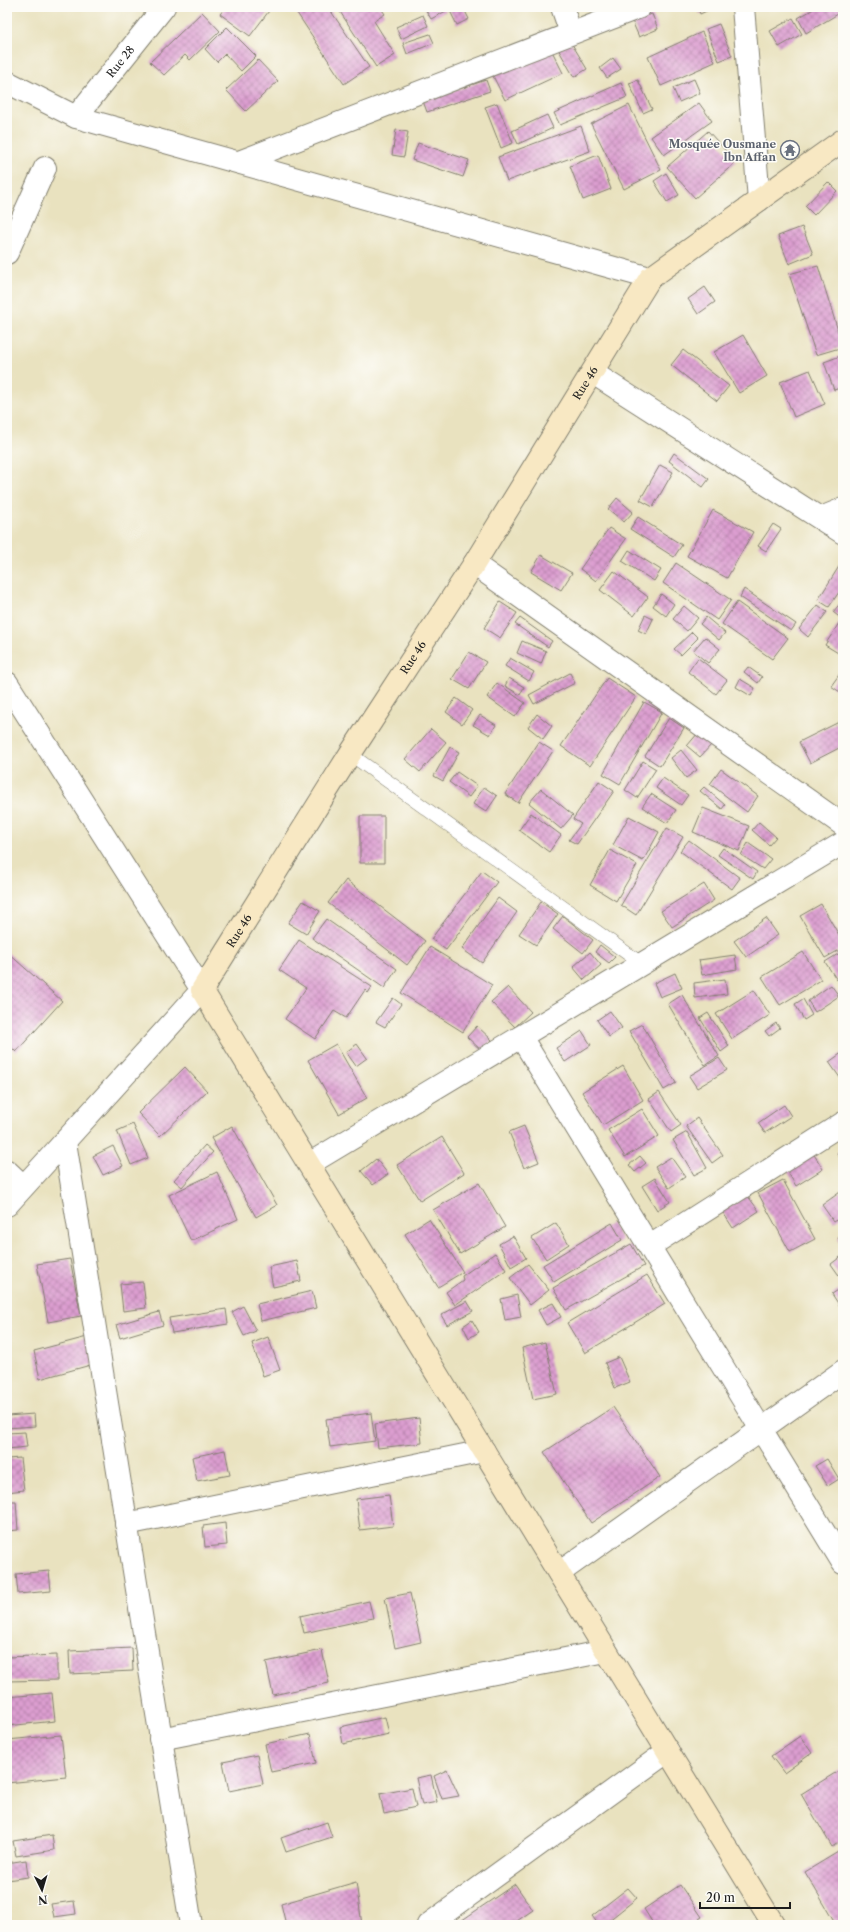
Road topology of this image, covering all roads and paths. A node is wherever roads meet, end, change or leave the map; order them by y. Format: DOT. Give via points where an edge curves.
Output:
graph roads {
  1 [pos="164,7"];
  2 [pos="562,7"];
  3 [pos="640,7"];
  4 [pos="743,7"];
  5 [pos="571,33"];
  6 [pos="7,82"];
  7 [pos="76,117"];
  8 [pos="843,140"];
  9 [pos="238,162"];
  10 [pos="45,168"];
  11 [pos="759,200"];
  12 [pos="7,252"];
  13 [pos="650,278"];
  14 [pos="592,373"];
  15 [pos="843,509"];
  16 [pos="821,518"];
  17 [pos="843,533"];
  18 [pos="474,564"];
  19 [pos="7,683"];
  20 [pos="350,754"];
  21 [pos="843,825"];
  22 [pos="843,844"];
  23 [pos="642,964"];
  24 [pos="202,990"];
  25 [pos="521,1037"];
  26 [pos="843,1123"];
  27 [pos="65,1142"];
  28 [pos="309,1164"];
  29 [pos="7,1171"];
  30 [pos="23,1186"];
  31 [pos="7,1205"];
  32 [pos="650,1246"];
  33 [pos="843,1371"];
  34 [pos="762,1429"];
  35 [pos="484,1451"];
  36 [pos="126,1524"];
  37 [pos="843,1563"];
  38 [pos="559,1573"];
  39 [pos="606,1651"];
  40 [pos="160,1739"];
  41 [pos="668,1751"];
  42 [pos="191,1925"];
  43 [pos="428,1925"];
  44 [pos="774,1925"];
  1 -- 7 [label="street, Rue 28"];
  2 -- 5 [label="street"];
  3 -- 5 [label="street"];
  4 -- 11 [label="street"];
  5 -- 9 [label="street"];
  6 -- 7 [label="street"];
  7 -- 9 [label="street"];
  8 -- 11 [label="street, Rue 46"];
  9 -- 13 [label="street"];
  10 -- 12 [label="street"];
  11 -- 13 [label="street, Rue 46"];
  13 -- 14 [label="street, Rue 46"];
  14 -- 16 [label="street"];
  14 -- 18 [label="street, Rue 46"];
  15 -- 16 [label="street"];
  16 -- 17 [label="street"];
  18 -- 20 [label="street, Rue 46"];
  18 -- 21 [label="street"];
  19 -- 24 [label="street"];
  20 -- 23 [label="lane"];
  20 -- 24 [label="street, Rue 46"];
  22 -- 23 [label="street"];
  23 -- 25 [label="street"];
  24 -- 27 [label="street, Rue 46"];
  24 -- 28 [label="street"];
  25 -- 28 [label="street"];
  25 -- 32 [label="street"];
  26 -- 32 [label="street"];
  27 -- 30 [label="street, Rue 46"];
  27 -- 36 [label="street"];
  28 -- 35 [label="street"];
  29 -- 30 [label="street"];
  30 -- 31 [label="street, Rue 46"];
  32 -- 34 [label="street"];
  33 -- 34 [label="street"];
  34 -- 37 [label="street"];
  34 -- 38 [label="street"];
  35 -- 36 [label="street"];
  35 -- 38 [label="street"];
  36 -- 40 [label="street"];
  38 -- 39 [label="street"];
  39 -- 40 [label="street"];
  39 -- 41 [label="street"];
  40 -- 42 [label="street"];
  41 -- 43 [label="street"];
  41 -- 44 [label="street"];
}
